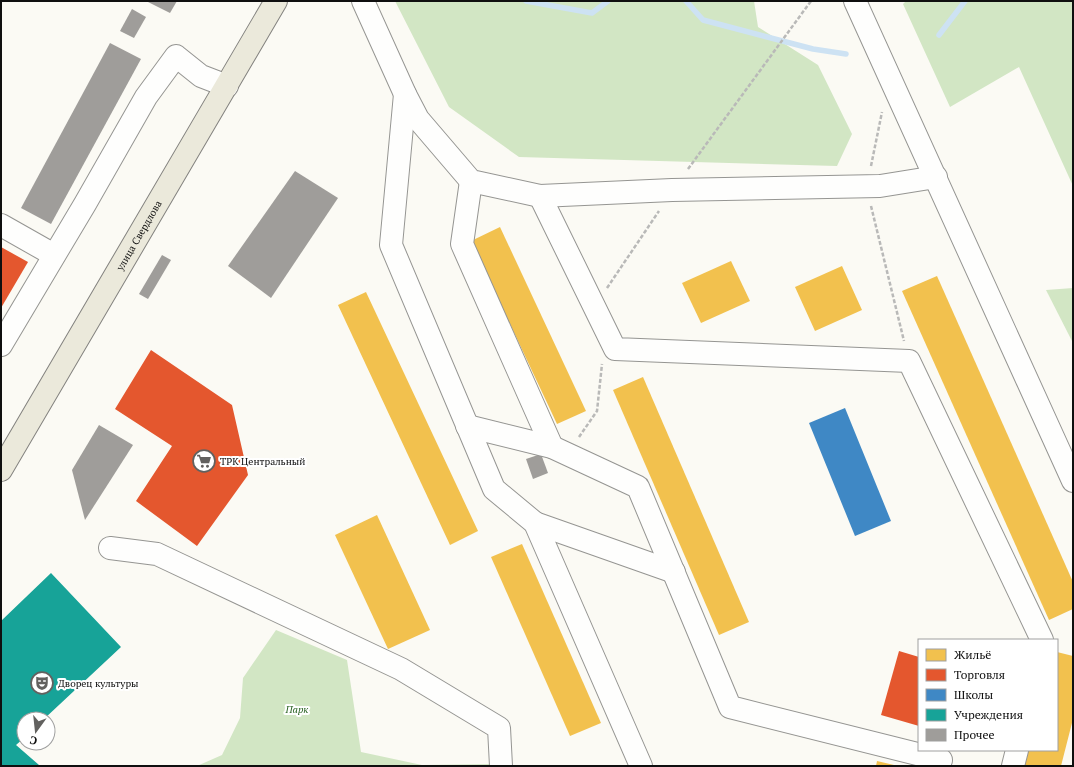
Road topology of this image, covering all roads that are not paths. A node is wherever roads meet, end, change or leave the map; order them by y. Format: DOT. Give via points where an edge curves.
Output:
graph roads {
  1 [pos="276,1"];
  2 [pos="363,1"];
  3 [pos="855,1"];
  4 [pos="227,86"];
  5 [pos="405,94"];
  6 [pos="936,177"];
  7 [pos="471,181"];
  8 [pos="540,196"];
  9 [pos="1,225"];
  10 [pos="54,256"];
  11 [pos="1,344"];
  12 [pos="467,426"];
  13 [pos="560,451"];
  14 [pos="1,470"];
  15 [pos="1073,481"];
  16 [pos="535,523"];
  17 [pos="110,548"];
  18 [pos="674,572"];
  19 [pos="1042,639"];
  20 [pos="1017,751"];
  21 [pos="941,764"];
  22 [pos="501,766"];
  23 [pos="641,766"];
  24 [pos="1013,766"];
  1 -- 4 [label="main road, улица Свердлова"];
  2 -- 5 [label="street"];
  3 -- 6 [label="street"];
  4 -- 10 [label="street" via="200,76 176,56 146,97"];
  4 -- 14 [label="main road, улица Свердлова"];
  5 -- 7 [label="street" via="418,119"];
  5 -- 12 [label="street" via="391,244"];
  6 -- 8 [label="street" via="880,186 672,190"];
  6 -- 15 [label="street"];
  7 -- 8 [label="street"];
  7 -- 13 [label="street" via="462,244"];
  8 -- 19 [label="street" via="615,349 909,361"];
  9 -- 10 [label="street"];
  10 -- 11 [label="street"];
  12 -- 13 [label="street"];
  12 -- 16 [label="street" via="494,489"];
  13 -- 18 [label="street" via="638,486"];
  16 -- 18 [label="street"];
  16 -- 23 [label="street"];
  17 -- 22 [label="street" via="157,554 401,669 499,728"];
  18 -- 21 [label="street" via="730,707"];
  20 -- 24 [label="street"];
}
